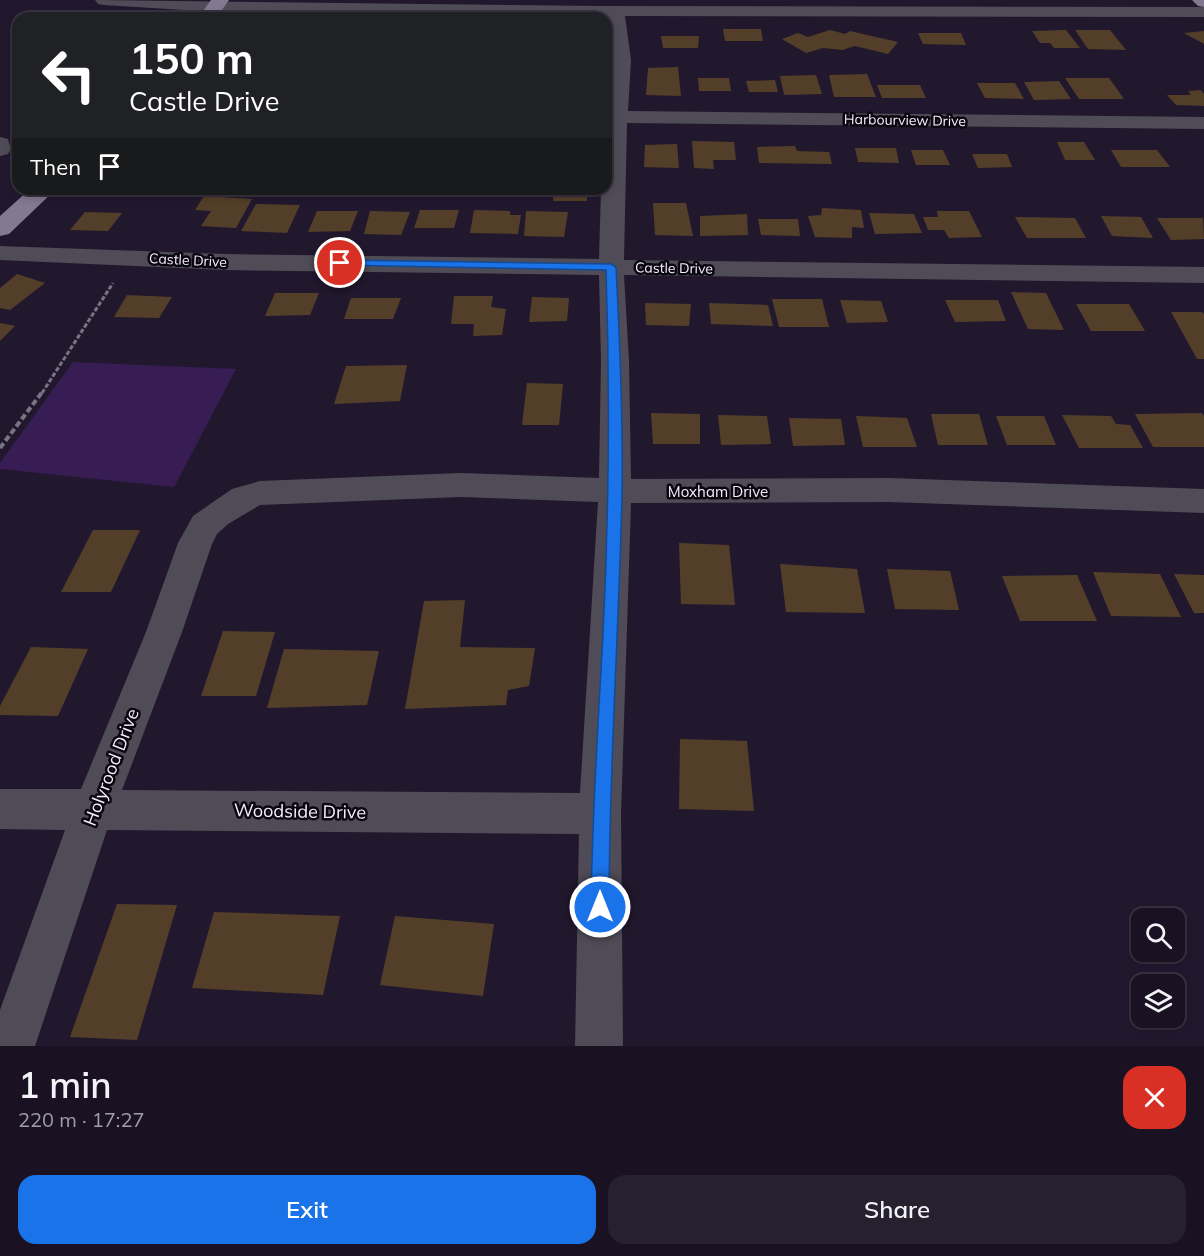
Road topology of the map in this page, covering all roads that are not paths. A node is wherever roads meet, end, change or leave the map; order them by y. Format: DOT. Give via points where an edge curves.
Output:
graph roads {
  1 [pos="104,0"];
  2 [pos="214,8"];
  3 [pos="615,11"];
  4 [pos="1204,12"];
  5 [pos="612,111"];
  6 [pos="612,117"];
  7 [pos="1204,123"];
  8 [pos="0,144"];
  9 [pos="0,149"];
  10 [pos="37,195"];
  11 [pos="611,195"];
  12 [pos="0,229"];
  13 [pos="0,253"];
  14 [pos="611,267"];
  15 [pos="1204,275"];
  16 [pos="615,491"];
  17 [pos="1204,501"];
  18 [pos="235,502"];
  19 [pos="94,808"];
  20 [pos="0,809"];
  21 [pos="600,814"];
  22 [pos="10,1046"];
  23 [pos="600,1046"];
  1 -- 2 [label="street"];
  2 -- 3 [label="street"];
  3 -- 4 [label="street"];
  3 -- 5 [label="street" via="621,60"];
  6 -- 7 [label="street, Harbourview Drive"];
  8 -- 9 [label="street"];
  10 -- 12 [label="main road"];
  11 -- 14 [label="street"];
  13 -- 14 [label="street, Castle Drive" via="225,262"];
  14 -- 15 [label="street, Castle Drive"];
  14 -- 16 [label="street"];
  16 -- 17 [label="street, Moxham Drive" via="889,490"];
  16 -- 18 [label="street, Moxham Drive" via="460,486 260,494"];
  16 -- 21 [label="street"];
  18 -- 19 [label="street, Holyrood Drive" via="210,520 195,543"];
  19 -- 20 [label="street, Woodside Drive"];
  19 -- 21 [label="street, Woodside Drive"];
  19 -- 22 [label="street, Holyrood Drive"];
  21 -- 23 [label="street"];
}
